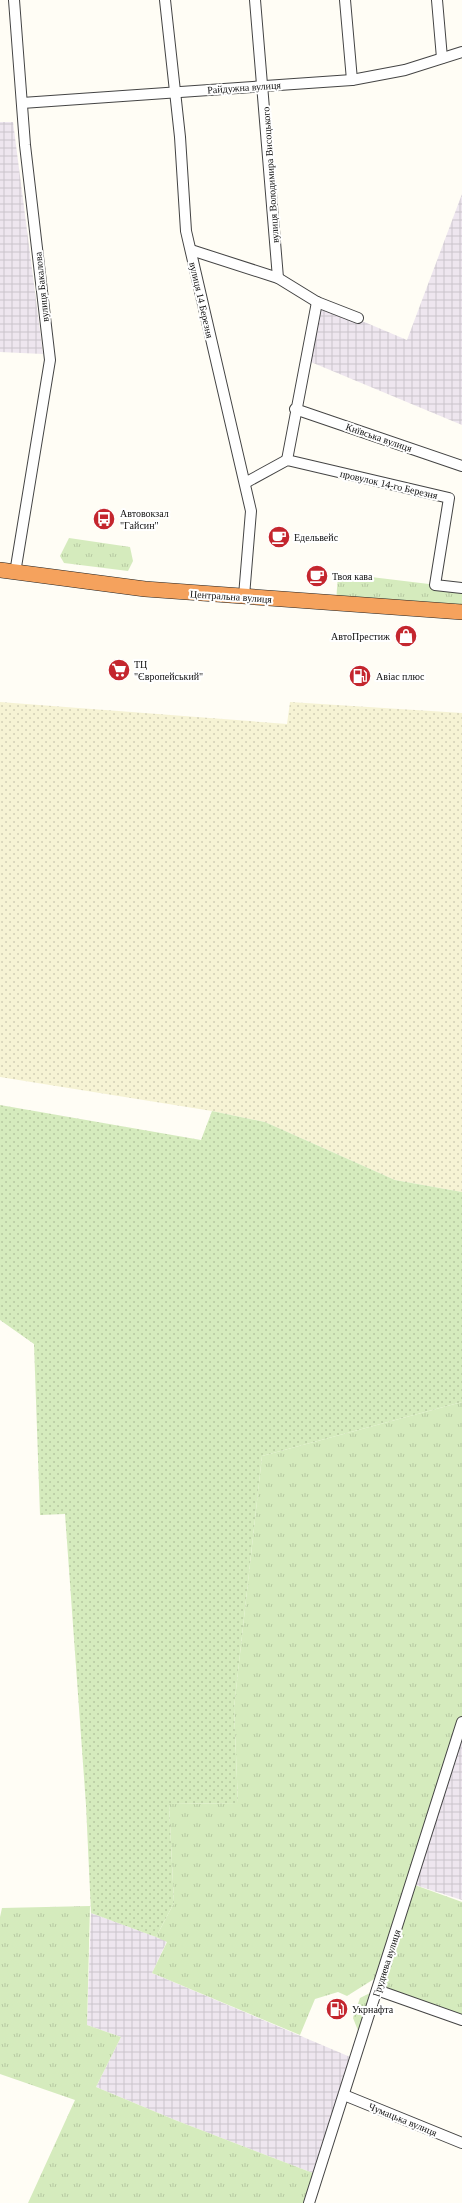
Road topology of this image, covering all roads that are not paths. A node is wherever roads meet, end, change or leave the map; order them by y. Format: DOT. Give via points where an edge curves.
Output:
graph roads {
  1 [pos="14,0"];
  2 [pos="165,0"];
  3 [pos="254,0"];
  4 [pos="345,0"];
  5 [pos="437,0"];
  6 [pos="462,52"];
  7 [pos="442,58"];
  8 [pos="352,80"];
  9 [pos="263,86"];
  10 [pos="174,92"];
  11 [pos="22,103"];
  12 [pos="190,250"];
  13 [pos="278,278"];
  14 [pos="317,302"];
  15 [pos="358,318"];
  16 [pos="296,409"];
  17 [pos="287,460"];
  18 [pos="462,466"];
  19 [pos="245,483"];
  20 [pos="0,570"];
  21 [pos="15,573"];
  22 [pos="462,588"];
  23 [pos="244,596"];
  24 [pos="462,612"];
  25 [pos="462,1722"];
  26 [pos="377,1990"];
  27 [pos="462,2020"];
  28 [pos="344,2095"];
  29 [pos="462,2143"];
  30 [pos="312,2202"];
  1 -- 11 [label="street, вулиця Бакалова"];
  2 -- 10 [label="street, вулиця 14 Березня"];
  3 -- 9 [label="street, вулиця Володимира Висоцького"];
  4 -- 8 [label="street"];
  5 -- 7 [label="street"];
  6 -- 7 [label="street, Райдужна вулиця"];
  7 -- 8 [label="street, Райдужна вулиця" via="404,70"];
  8 -- 9 [label="street, Райдужна вулиця"];
  9 -- 10 [label="street, Райдужна вулиця"];
  9 -- 13 [label="street, вулиця Володимира Висоцького"];
  10 -- 11 [label="street, Райдужна вулиця"];
  10 -- 12 [label="street, вулиця 14 Березня" via="180,137 186,231"];
  11 -- 21 [label="street, вулиця Бакалова" via="50,360"];
  12 -- 13 [label="street"];
  12 -- 19 [label="street, вулиця 14 Березня"];
  13 -- 14 [label="street"];
  14 -- 15 [label="street"];
  14 -- 16 [label="street"];
  16 -- 17 [label="street"];
  16 -- 18 [label="street, Київська вулиця"];
  17 -- 19 [label="street"];
  17 -- 22 [label="street, провулок 14-го Березня" via="449,498 435,585"];
  19 -- 23 [label="street, вулиця 14 Березня" via="251,511"];
  20 -- 21 [label="highway, Центральна вулиця"];
  21 -- 23 [label="highway, Центральна вулиця" via="145,589"];
  23 -- 24 [label="highway, Центральна вулиця"];
  25 -- 26 [label="street, Груднева вулиця"];
  26 -- 27 [label="street"];
  26 -- 28 [label="street, Груднева вулиця"];
  28 -- 29 [label="street, Чумацька вулиця"];
  28 -- 30 [label="street, Груднева вулиця"];
}
